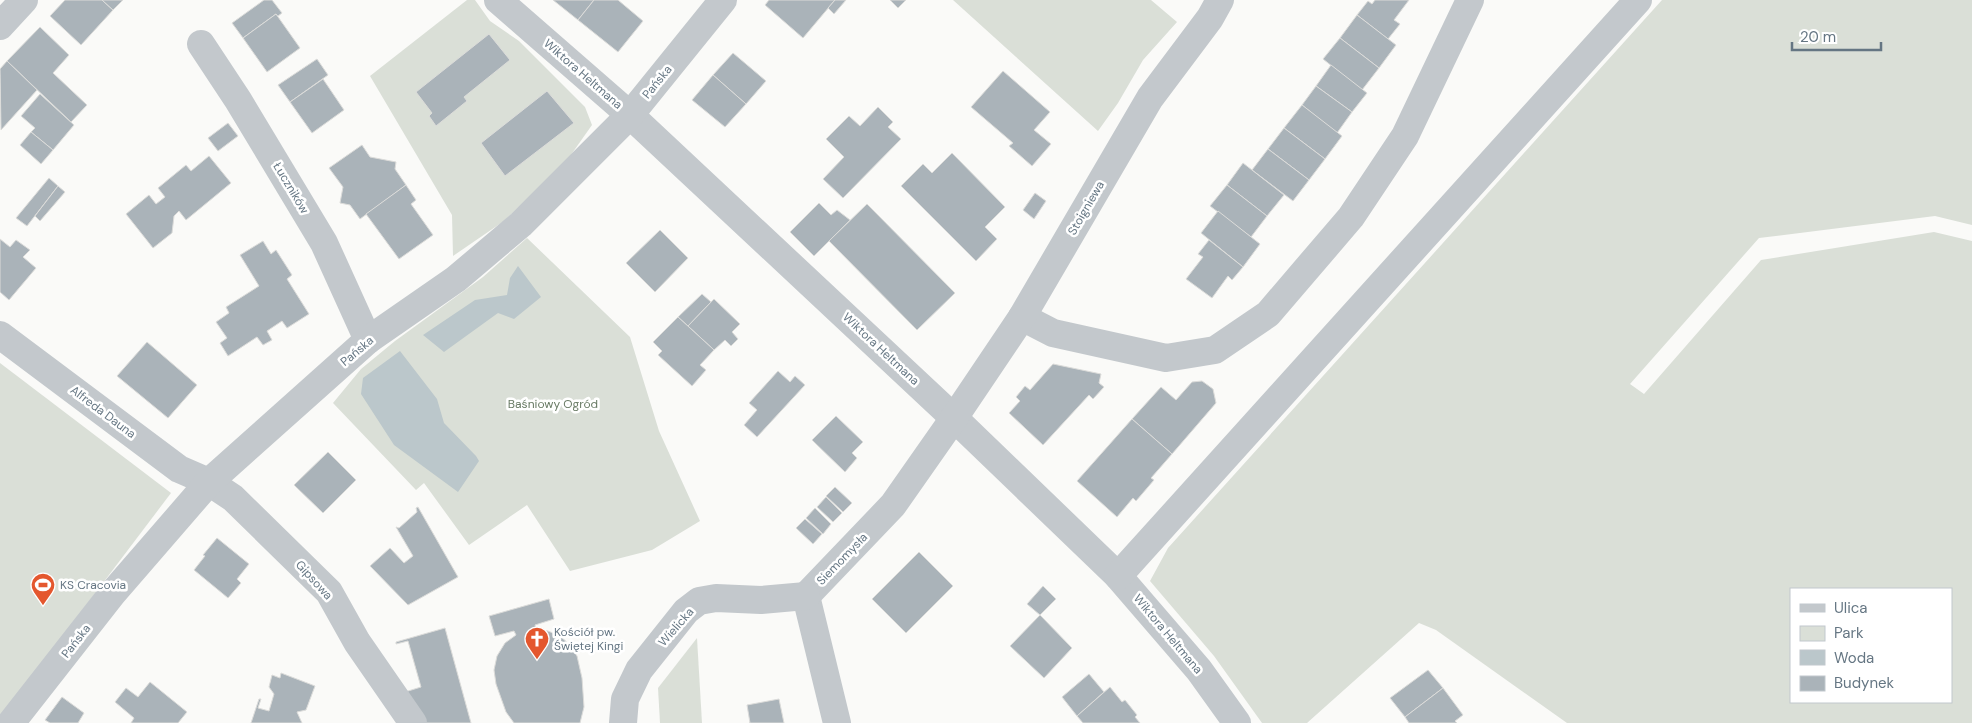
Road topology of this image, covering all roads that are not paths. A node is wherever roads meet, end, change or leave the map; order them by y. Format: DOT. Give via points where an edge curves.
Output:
graph roads {
  1 [pos="24,0"];
  2 [pos="498,0"];
  3 [pos="722,0"];
  4 [pos="1220,0"];
  5 [pos="1470,0"];
  6 [pos="1638,0"];
  7 [pos="0,26"];
  8 [pos="201,44"];
  9 [pos="630,115"];
  10 [pos="1022,318"];
  11 [pos="0,336"];
  12 [pos="368,340"];
  13 [pos="954,418"];
  14 [pos="209,482"];
  15 [pos="1118,576"];
  16 [pos="806,596"];
  17 [pos="11,723"];
  18 [pos="413,723"];
  19 [pos="623,723"];
  20 [pos="837,723"];
  21 [pos="1237,723"];
  1 -- 7 [label="street"];
  2 -- 9 [label="street, Wiktora Heltmana"];
  3 -- 9 [label="street, Pańska"];
  4 -- 10 [label="street, Stoigniewa" via="1150,98"];
  5 -- 10 [label="street" via="1405,136 1351,217 1268,314 1215,350 1166,358 1053,333"];
  6 -- 15 [label="street"];
  8 -- 12 [label="street, Łuczników" via="324,243"];
  9 -- 12 [label="street, Pańska" via="521,224 456,279"];
  9 -- 13 [label="street, Wiktora Heltmana"];
  10 -- 13 [label="street, Stoigniewa"];
  11 -- 14 [label="street, Alfreda Dauna" via="179,469"];
  12 -- 14 [label="street, Pańska"];
  13 -- 15 [label="street, Wiktora Heltmana"];
  13 -- 16 [label="street, Siemomysła" via="893,505"];
  14 -- 17 [label="street, Pańska" via="112,594"];
  14 -- 18 [label="street, Gipsowa" via="234,498 329,592 357,642"];
  15 -- 21 [label="street, Wiktora Heltmana" via="1199,670"];
  16 -- 19 [label="street, Wielicka" via="698,601 639,670 625,699"];
  16 -- 20 [label="street, Siemomysła"];
}
